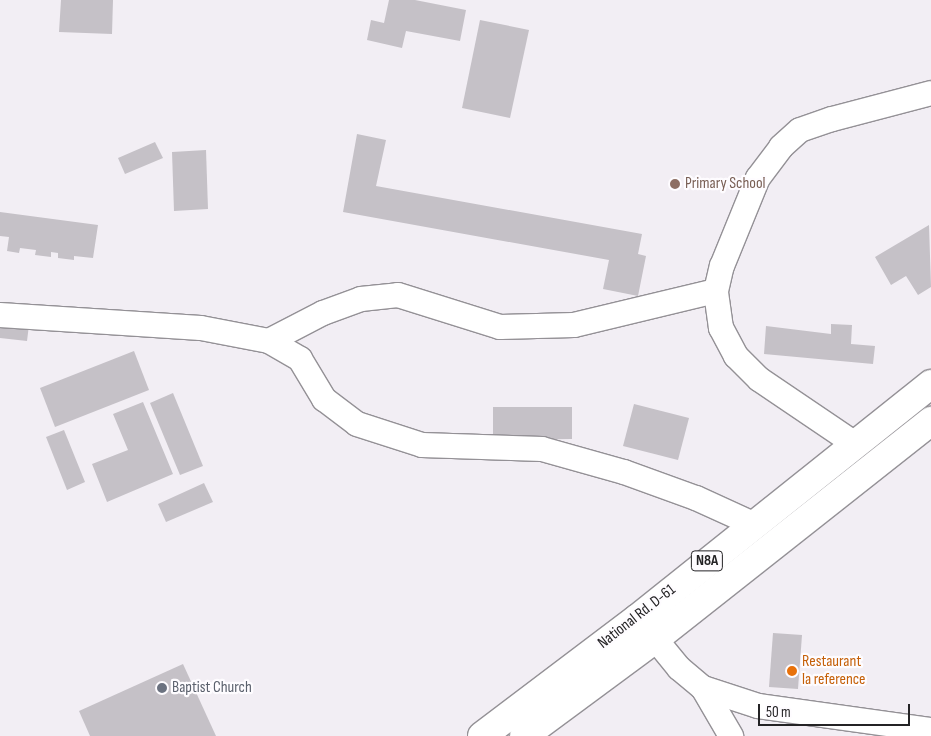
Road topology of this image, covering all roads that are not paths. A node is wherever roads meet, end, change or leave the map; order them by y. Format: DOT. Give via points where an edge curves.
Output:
graph roads {
  1 [pos="931,93"];
  2 [pos="716,291"];
  3 [pos="0,315"];
  4 [pos="269,341"];
  5 [pos="931,384"];
  6 [pos="931,421"];
  7 [pos="855,444"];
  8 [pos="753,524"];
  9 [pos="638,618"];
  10 [pos="654,639"];
  11 [pos="704,688"];
  12 [pos="931,730"];
  13 [pos="482,736"];
  14 [pos="524,736"];
  15 [pos="731,736"];
  1 -- 2 [label="street" via="832,118 800,130 780,147 758,178 722,266"];
  2 -- 4 [label="street" via="574,325 509,327 398,295 388,296 361,300 323,313"];
  2 -- 7 [label="street" via="721,328 736,356 759,379"];
  3 -- 4 [label="street" via="142,322 201,328"];
  4 -- 8 [label="street" via="300,359 324,399 356,424 422,445 542,449 633,475 696,498"];
  5 -- 7 [label="highway, National Rd. D-61 / N8A"];
  6 -- 10 [label="highway, National Rd. D-61 / N8A"];
  7 -- 8 [label="highway, National Rd. D-61 / N8A"];
  8 -- 9 [label="highway, National Rd. D-61 / N8A"];
  9 -- 10 [label="street"];
  9 -- 13 [label="highway, National Rd. D-61 / N8A"];
  10 -- 11 [label="street" via="679,668"];
  10 -- 14 [label="highway, National Rd. D-61 / N8A"];
  11 -- 12 [label="street" via="758,706"];
  11 -- 15 [label="street"];
}
